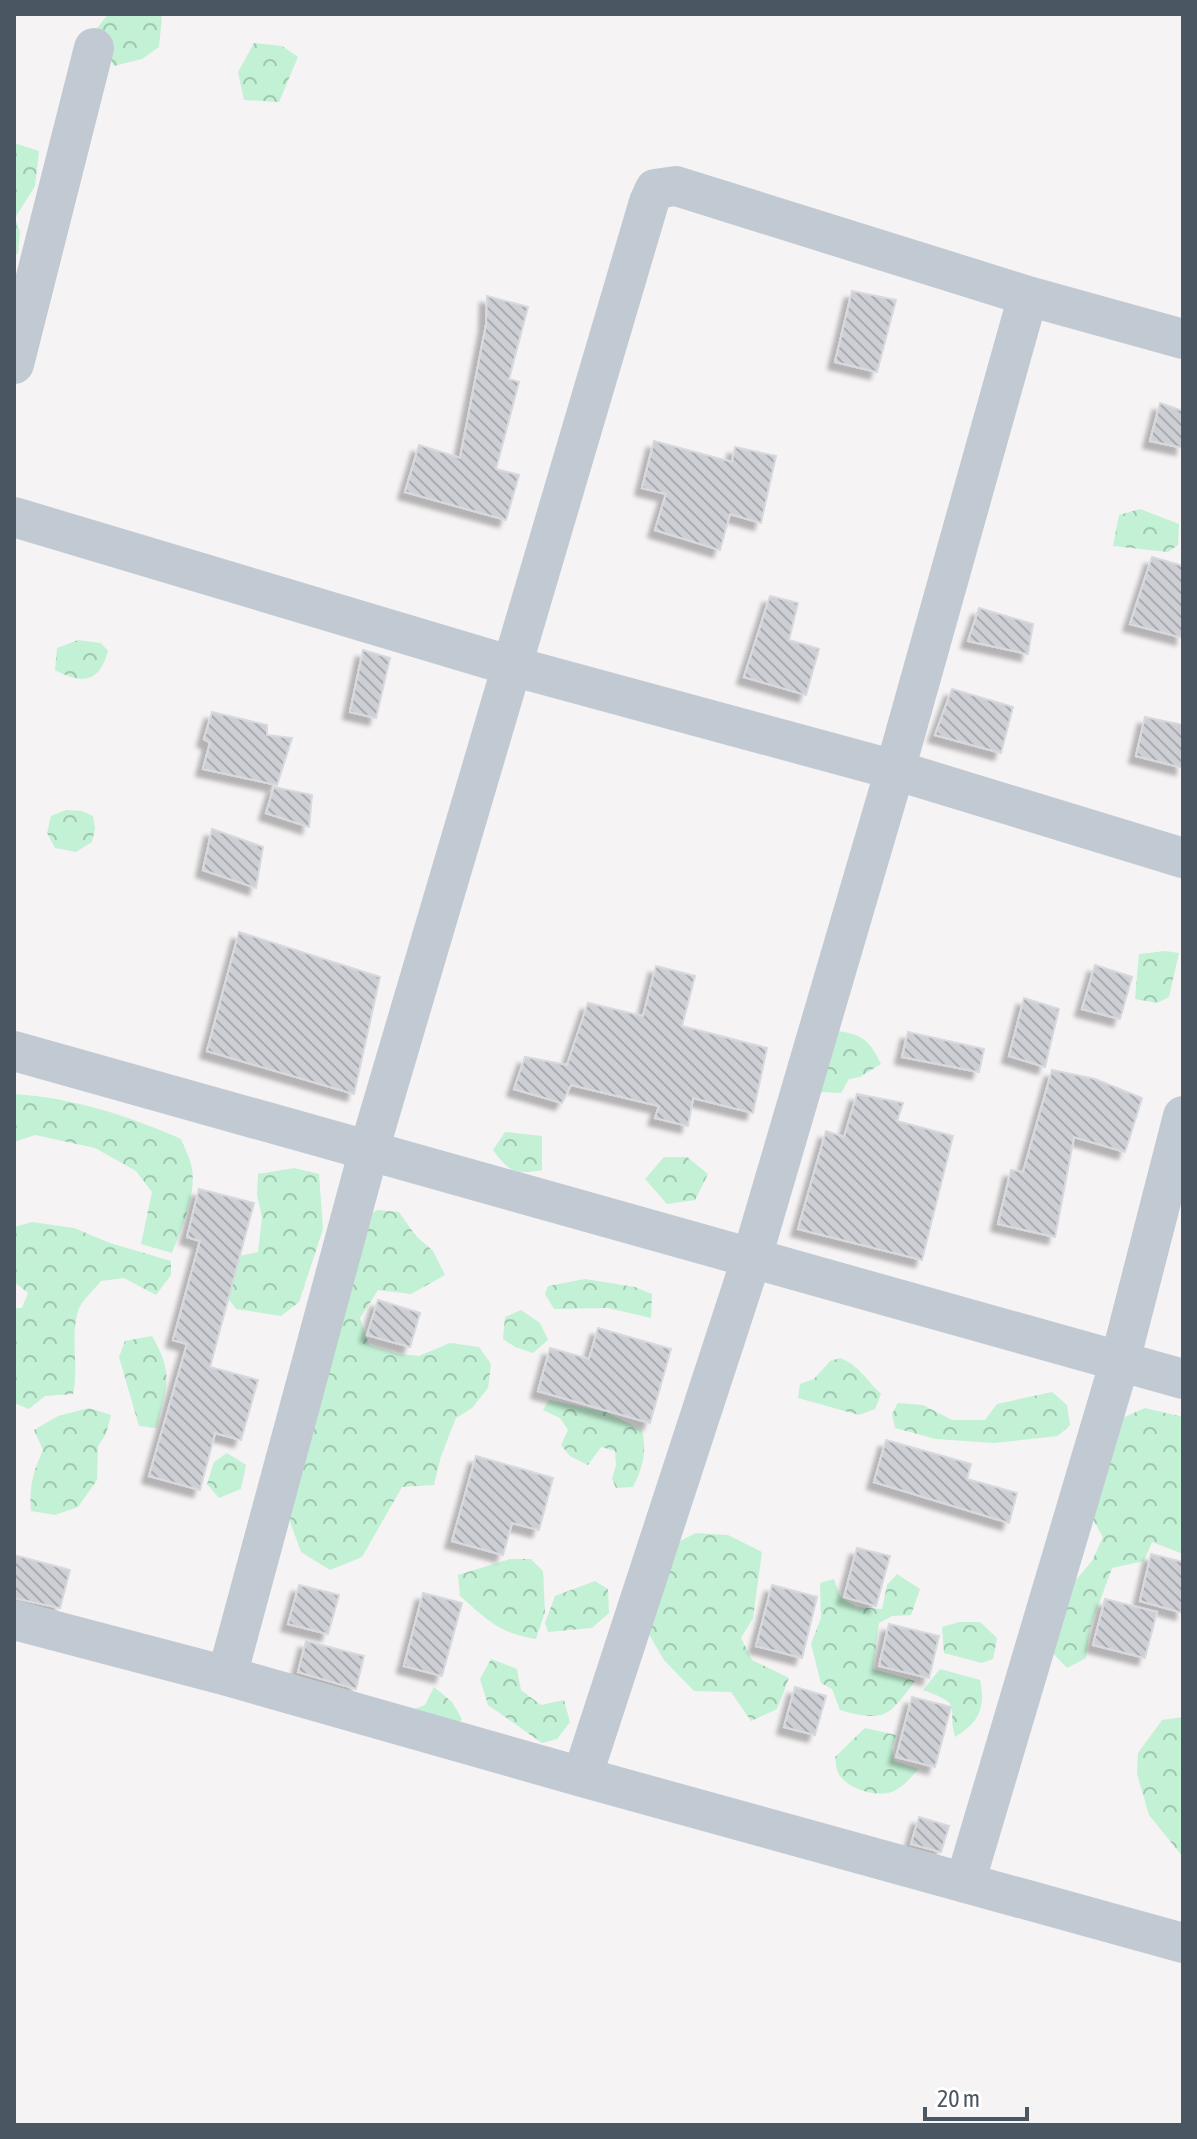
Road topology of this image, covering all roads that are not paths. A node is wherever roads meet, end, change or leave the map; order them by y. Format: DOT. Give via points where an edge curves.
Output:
graph roads {
  1 [pos="94,48"];
  2 [pos="1028,296"];
  3 [pos="1183,339"];
  4 [pos="14,364"];
  5 [pos="14,517"];
  6 [pos="512,666"];
  7 [pos="895,770"];
  8 [pos="1183,858"];
  9 [pos="14,1051"];
  10 [pos="1183,1116"];
  11 [pos="369,1150"];
  12 [pos="752,1257"];
  13 [pos="1120,1361"];
  14 [pos="1183,1379"];
  15 [pos="14,1620"];
  16 [pos="227,1676"];
  17 [pos="582,1777"];
  18 [pos="965,1883"];
  19 [pos="1183,1943"];
  1 -- 4 [label="street"];
  2 -- 3 [label="street"];
  2 -- 6 [label="street" via="676,186 655,189"];
  2 -- 7 [label="street"];
  5 -- 6 [label="street"];
  6 -- 7 [label="street"];
  6 -- 11 [label="street"];
  7 -- 8 [label="street"];
  7 -- 12 [label="street"];
  9 -- 11 [label="street"];
  10 -- 13 [label="street"];
  11 -- 12 [label="street"];
  11 -- 16 [label="street"];
  12 -- 13 [label="street"];
  12 -- 17 [label="street"];
  13 -- 14 [label="street"];
  13 -- 18 [label="street"];
  15 -- 16 [label="street"];
  16 -- 17 [label="street"];
  17 -- 18 [label="street"];
  18 -- 19 [label="street"];
}
